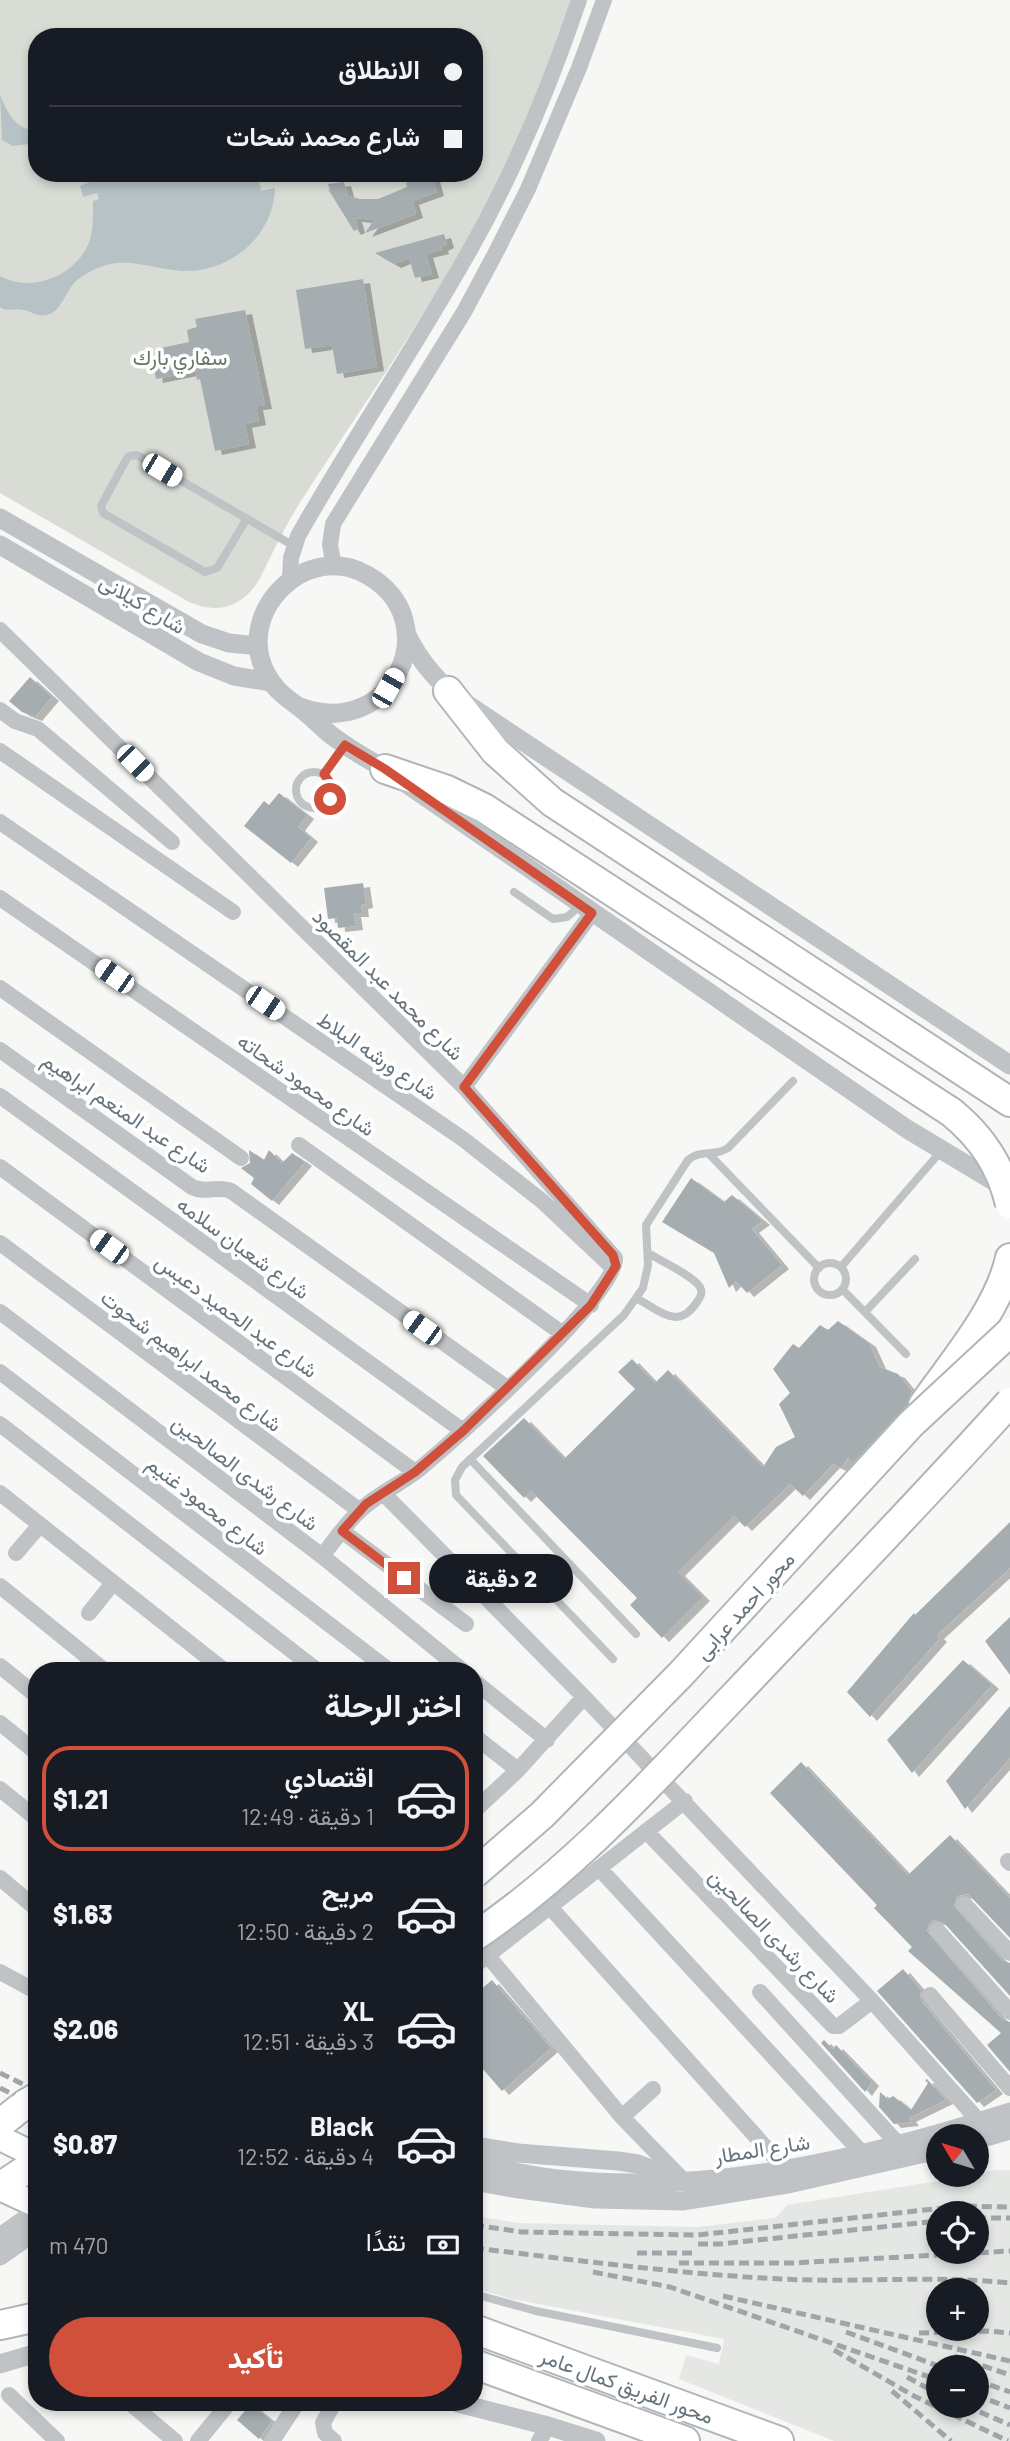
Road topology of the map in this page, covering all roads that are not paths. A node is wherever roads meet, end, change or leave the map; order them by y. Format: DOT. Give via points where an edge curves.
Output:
graph roads {
  1 [pos="579,0"];
  2 [pos="604,0"];
  3 [pos="441,300"];
  4 [pos="464,312"];
  5 [pos="0,518"];
  6 [pos="246,520"];
  7 [pos="0,544"];
  8 [pos="294,546"];
  9 [pos="334,566"];
  10 [pos="290,579"];
  11 [pos="0,630"];
  12 [pos="406,633"];
  13 [pos="258,646"];
  14 [pos="271,682"];
  15 [pos="448,691"];
  16 [pos="300,707"];
  17 [pos="0,710"];
  18 [pos="345,745"];
  19 [pos="0,751"];
  20 [pos="385,769"];
  21 [pos="324,774"];
  22 [pos="0,822"];
  23 [pos="172,842"];
  24 [pos="514,892"];
  25 [pos="0,898"];
  26 [pos="587,909"];
  27 [pos="233,912"];
  28 [pos="0,988"];
  29 [pos="0,1050"];
  30 [pos="1010,1065"];
  31 [pos="793,1081"];
  32 [pos="464,1087"];
  33 [pos="0,1096"];
  34 [pos="1010,1102"];
  35 [pos="299,1145"];
  36 [pos="942,1150"];
  37 [pos="709,1154"];
  38 [pos="241,1158"];
  39 [pos="0,1167"];
  40 [pos="1010,1191"];
  41 [pos="1010,1204"];
  42 [pos="0,1242"];
  43 [pos="648,1253"];
  44 [pos="1010,1258"];
  45 [pos="915,1259"];
  46 [pos="842,1267"];
  47 [pos="819,1268"];
  48 [pos="614,1269"];
  49 [pos="842,1289"];
  50 [pos="636,1298"];
  51 [pos="591,1305"];
  52 [pos="0,1312"];
  53 [pos="865,1312"];
  54 [pos="1010,1332"];
  55 [pos="563,1334"];
  56 [pos="906,1354"];
  57 [pos="0,1371"];
  58 [pos="507,1388"];
  59 [pos="1010,1402"];
  60 [pos="0,1424"];
  61 [pos="911,1424"];
  62 [pos="463,1431"];
  63 [pos="470,1459"];
  64 [pos="415,1472"];
  65 [pos="0,1493"];
  66 [pos="384,1494"];
  67 [pos="359,1511"];
  68 [pos="40,1525"];
  69 [pos="342,1531"];
  70 [pos="16,1553"];
  71 [pos="322,1556"];
  72 [pos="113,1583"];
  73 [pos="0,1586"];
  74 [pos="89,1614"];
  75 [pos="466,1624"];
  76 [pos="636,1634"];
  77 [pos="613,1659"];
  78 [pos="94,1662"];
  79 [pos="211,1662"];
  80 [pos="306,1662"];
  81 [pos="378,1662"];
  82 [pos="452,1662"];
  83 [pos="0,1666"];
  84 [pos="483,1688"];
  85 [pos="28,1689"];
  86 [pos="584,1697"];
  87 [pos="0,1723"];
  88 [pos="547,1740"];
  89 [pos="483,1744"];
  90 [pos="28,1746"];
  91 [pos="518,1770"];
  92 [pos="0,1789"];
  93 [pos="483,1798"];
  94 [pos="685,1801"];
  95 [pos="28,1812"];
  96 [pos="646,1831"];
  97 [pos="483,1866"];
  98 [pos="599,1868"];
  99 [pos="0,1878"];
  100 [pos="28,1901"];
  101 [pos="964,1904"];
  102 [pos="550,1907"];
  103 [pos="937,1930"];
  104 [pos="483,1945"];
  105 [pos="483,1946"];
  106 [pos="483,1949"];
  107 [pos="1010,1953"];
  108 [pos="0,1972"];
  109 [pos="28,1987"];
  110 [pos="760,1992"];
  111 [pos="930,1995"];
  112 [pos="872,2001"];
  113 [pos="1010,2012"];
  114 [pos="1010,2088"];
  115 [pos="653,2089"];
  116 [pos="21,2104"];
  117 [pos="1010,2112"];
  118 [pos="622,2117"];
  119 [pos="0,2124"];
  120 [pos="994,2134"];
  121 [pos="0,2138"];
  122 [pos="898,2144"];
  123 [pos="483,2147"];
  124 [pos="926,2152"];
  125 [pos="28,2154"];
  126 [pos="865,2160"];
  127 [pos="28,2166"];
  128 [pos="483,2167"];
  129 [pos="785,2169"];
  130 [pos="513,2180"];
  131 [pos="483,2181"];
  132 [pos="685,2182"];
  133 [pos="0,2188"];
  134 [pos="28,2201"];
  135 [pos="28,2217"];
  136 [pos="28,2236"];
  137 [pos="0,2237"];
  138 [pos="0,2256"];
  139 [pos="483,2296"];
  140 [pos="28,2319"];
  141 [pos="0,2326"];
  142 [pos="483,2332"];
  143 [pos="717,2348"];
  144 [pos="28,2356"];
  145 [pos="0,2364"];
  146 [pos="483,2367"];
  147 [pos="9,2395"];
  148 [pos="139,2411"];
  149 [pos="222,2411"];
  150 [pos="292,2411"];
  151 [pos="330,2411"];
  152 [pos="481,2411"];
  153 [pos="544,2433"];
  154 [pos="57,2441"];
  155 [pos="175,2441"];
  156 [pos="198,2441"];
  157 [pos="272,2441"];
  158 [pos="334,2441"];
  159 [pos="596,2441"];
  160 [pos="685,2441"];
  161 [pos="779,2441"];
  1 -- 3 [label="street" via="526,138"];
  2 -- 4 [label="street" via="528,189"];
  3 -- 4 [label="street"];
  3 -- 8 [label="street"];
  4 -- 9 [label="street" via="338,515 330,534"];
  5 -- 13 [label="street, شارع كيلانى" via="202,634"];
  6 -- 6 [label="lane" via="137,455 126,460 101,506 103,513 205,572 217,568"];
  6 -- 8 [label="lane"];
  7 -- 14 [label="street, شارع كيلانى" via="199,662 234,676"];
  8 -- 10 [label="street"];
  9 -- 10 [label="street"];
  9 -- 12 [label="street" via="363,573 388,591"];
  10 -- 13 [label="street" via="269,601 260,623"];
  11 -- 32 [label="street, شارع محمد عبد المقصود"];
  12 -- 15 [label="street" via="422,662"];
  12 -- 16 [label="street" via="402,663 378,698 340,714"];
  13 -- 14 [label="street"];
  14 -- 16 [label="street"];
  15 -- 30 [label="street"];
  15 -- 34 [label="highway" via="495,751 552,802"];
  16 -- 18 [label="street"];
  17 -- 23 [label="street" via="38,729"];
  18 -- 20 [label="street"];
  18 -- 21 [label="lane"];
  19 -- 27 [label="street"];
  20 -- 26 [label="street"];
  20 -- 41 [label="highway, bridge" via="484,808 942,1106 989,1152"];
  21 -- 21 [label="lane" via="310,772 299,781 297,795 305,806 319,808 330,799 332,786"];
  22 -- 48 [label="street, شارع ورشه البلاط" via="463,1139 542,1201"];
  24 -- 26 [label="lane" via="553,919"];
  25 -- 51 [label="street, شارع محمود شحاته"];
  26 -- 32 [label="street"];
  26 -- 36 [label="street"];
  28 -- 38 [label="street"];
  29 -- 58 [label="street, شارع عبد المنعم ابراهيم" via="192,1187 231,1191"];
  31 -- 37 [label="lane" via="728,1148"];
  32 -- 48 [label="street, شارع محمد عبد المقصود" via="613,1255"];
  33 -- 62 [label="street, شارع شعبان سلامه"];
  35 -- 55 [label="street"];
  36 -- 40 [label="street"];
  36 -- 46 [label="lane"];
  37 -- 43 [label="lane" via="688,1160 653,1212 646,1225"];
  37 -- 47 [label="lane"];
  39 -- 64 [label="street, شارع عبد الحميد دعبس"];
  42 -- 67 [label="street, شارع محمد ابراهيم شحوت"];
  43 -- 50 [label="lane" via="643,1287"];
  43 -- 50 [label="lane" via="694,1281 702,1295 689,1314 678,1318"];
  44 -- 61 [label="highway, bridge" via="988,1311"];
  45 -- 53 [label="lane"];
  46 -- 47 [label="lane" via="830,1263"];
  46 -- 49 [label="lane" via="846,1278"];
  47 -- 49 [label="lane" via="814,1279 819,1290 831,1295"];
  48 -- 51 [label="street"];
  49 -- 53 [label="lane"];
  50 -- 63 [label="lane" via="624,1315"];
  51 -- 55 [label="street"];
  52 -- 71 [label="street, شارع رشدى الصالحين"];
  53 -- 56 [label="lane"];
  54 -- 61 [label="highway, محور احمد عرابى, bridge"];
  55 -- 58 [label="street"];
  57 -- 81 [label="street, شارع محمود غنيم"];
  58 -- 62 [label="street"];
  59 -- 104 [label="highway, bridge" via="616,1820"];
  60 -- 80 [label="street"];
  61 -- 97 [label="highway, محور احمد عرابى, bridge" via="681,1674 542,1815"];
  62 -- 64 [label="street"];
  63 -- 76 [label="lane"];
  63 -- 77 [label="lane" via="457,1473 456,1495"];
  64 -- 66 [label="street"];
  65 -- 68 [label="street"];
  66 -- 67 [label="street"];
  66 -- 86 [label="street"];
  67 -- 69 [label="street"];
  68 -- 70 [label="street"];
  68 -- 72 [label="street"];
  69 -- 71 [label="street"];
  69 -- 75 [label="street"];
  71 -- 82 [label="street, شارع رشدى الصالحين"];
  72 -- 74 [label="street"];
  72 -- 79 [label="street"];
  73 -- 78 [label="street"];
  83 -- 85 [label="street"];
  84 -- 88 [label="street"];
  86 -- 88 [label="street"];
  86 -- 94 [label="street"];
  87 -- 90 [label="street"];
  88 -- 91 [label="street"];
  89 -- 91 [label="street"];
  91 -- 93 [label="street"];
  92 -- 95 [label="street"];
  94 -- 96 [label="street"];
  94 -- 112 [label="street"];
  96 -- 98 [label="street"];
  96 -- 112 [label="street, شارع رشدى الصالحين" via="833,2025 839,2026"];
  98 -- 102 [label="street"];
  98 -- 126 [label="street"];
  99 -- 100 [label="street"];
  101 -- 107 [label="street"];
  102 -- 105 [label="street"];
  102 -- 129 [label="street"];
  103 -- 113 [label="street"];
  106 -- 118 [label="street"];
  108 -- 109 [label="street"];
  110 -- 122 [label="street"];
  111 -- 114 [label="street"];
  112 -- 120 [label="street, شارع رشدى الصالحين"];
  115 -- 118 [label="street"];
  116 -- 119 [label="highway"];
  117 -- 120 [label="street, شارع المطار"];
  118 -- 132 [label="street"];
  120 -- 122 [label="street, شارع المطار" via="942,2134"];
  121 -- 125 [label="main road"];
  122 -- 126 [label="street, شارع المطار"];
  123 -- 132 [label="street" via="638,2164"];
  124 -- 126 [label="street, شارع المطار"];
  126 -- 129 [label="street, شارع المطار"];
  126 -- 130 [label="street, شارع المطار" via="789,2184 682,2201 595,2199"];
  127 -- 133 [label="highway"];
  128 -- 130 [label="street"];
  129 -- 132 [label="street, شارع المطار"];
  130 -- 131 [label="street"];
  130 -- 132 [label="street, شارع المطار"];
  133 -- 134 [label="main road"];
  135 -- 137 [label="street"];
  136 -- 138 [label="street"];
  139 -- 143 [label="lane"];
  140 -- 141 [label="highway"];
  142 -- 161 [label="highway, محور الفريق كمال عامر"];
  144 -- 145 [label="street"];
  146 -- 160 [label="highway, محور الفريق كمال عامر"];
  147 -- 154 [label="street"];
  148 -- 155 [label="street"];
  149 -- 156 [label="street"];
  150 -- 157 [label="street"];
  151 -- 158 [label="street" via="323,2423 325,2433"];
  152 -- 153 [label="street"];
  153 -- 159 [label="street"];
}
